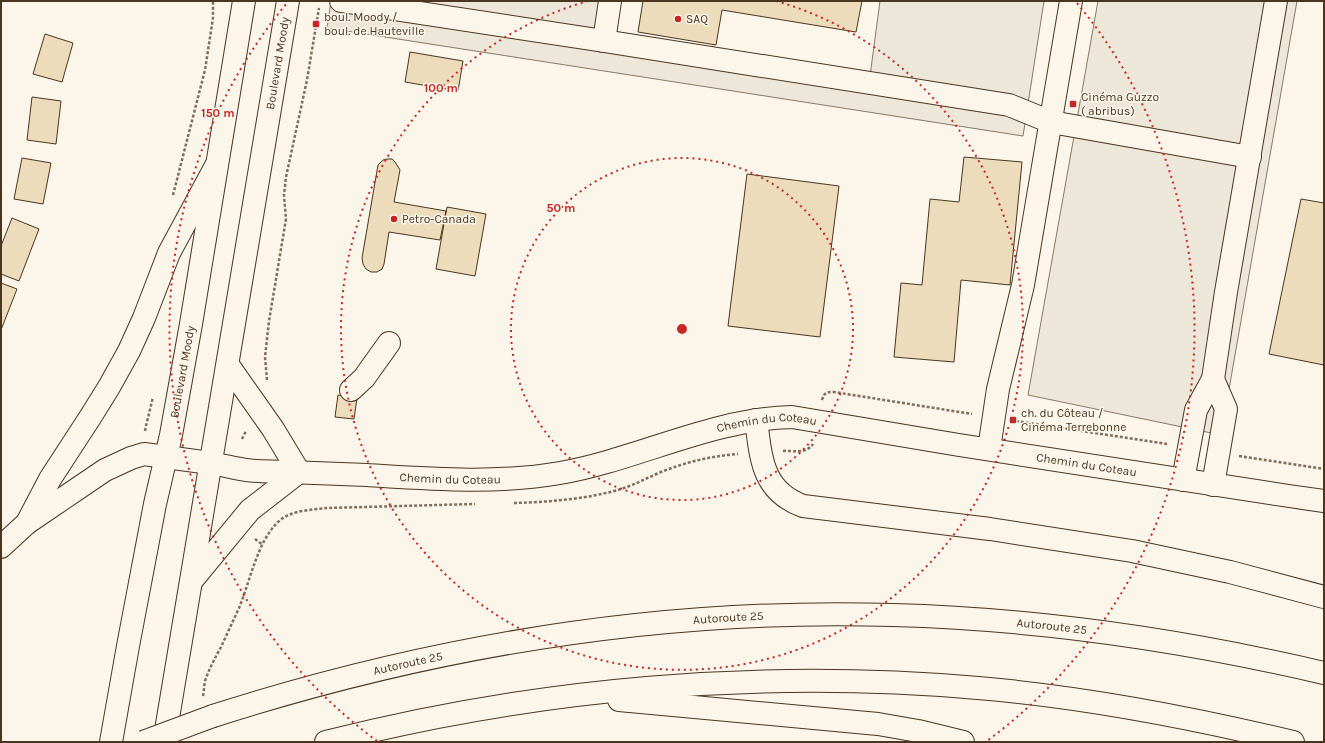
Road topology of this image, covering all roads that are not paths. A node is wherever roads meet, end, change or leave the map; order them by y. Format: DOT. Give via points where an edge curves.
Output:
graph roads {
  1 [pos="244,1"];
  2 [pos="288,1"];
  3 [pos="341,1"];
  4 [pos="610,1"];
  5 [pos="1071,1"];
  6 [pos="1276,1"];
  7 [pos="604,41"];
  8 [pos="1051,122"];
  9 [pos="1250,157"];
  10 [pos="217,164"];
  11 [pos="389,343"];
  12 [pos="228,365"];
  13 [pos="1213,379"];
  14 [pos="351,390"];
  15 [pos="756,420"];
  16 [pos="990,449"];
  17 [pos="166,457"];
  18 [pos="210,463"];
  19 [pos="299,472"];
  20 [pos="1183,480"];
  21 [pos="1213,485"];
  22 [pos="1324,501"];
  23 [pos="27,524"];
  24 [pos="1,547"];
  25 [pos="192,580"];
  26 [pos="1324,597"];
  27 [pos="1324,672"];
  28 [pos="568,696"];
  29 [pos="111,742"];
  30 [pos="143,742"];
  31 [pos="164,742"];
  32 [pos="326,742"];
  33 [pos="963,742"];
  34 [pos="1292,742"];
  1 -- 10 [label="main road, Boulevard Moody"];
  2 -- 12 [label="main road, Boulevard Moody"];
  3 -- 7 [label="main road"];
  4 -- 7 [label="main road"];
  5 -- 8 [label="main road"];
  6 -- 9 [label="main road"];
  7 -- 8 [label="main road" via="1009,106"];
  8 -- 9 [label="main road"];
  8 -- 16 [label="main road" via="1024,284 998,389"];
  9 -- 13 [label="main road"];
  10 -- 17 [label="main road, Boulevard Moody"];
  10 -- 23 [label="main road" via="169,254 129,351 85,427 50,479"];
  11 -- 14 [label="main road" via="364,378"];
  12 -- 18 [label="main road, Boulevard Moody"];
  12 -- 19 [label="main road" via="273,429"];
  13 -- 20 [label="main road" via="1196,410"];
  13 -- 21 [label="main road" via="1226,409"];
  15 -- 16 [label="main road, Chemin du Coteau" via="784,417 806,419"];
  15 -- 19 [label="main road, Chemin du Coteau" via="694,434 607,462 534,476 462,480"];
  15 -- 26 [label="main road" via="762,463 772,484 784,497 803,506 990,529 1132,551 1230,572"];
  16 -- 20 [label="main road, Chemin du Coteau"];
  17 -- 18 [label="main road, Chemin du Coteau"];
  17 -- 23 [label="main road, Chemin du Coteau" via="144,454 118,463"];
  17 -- 29 [label="main road, Boulevard Moody"];
  18 -- 19 [label="main road, Chemin du Coteau" via="246,470"];
  18 -- 25 [label="main road, Boulevard Moody"];
  19 -- 25 [label="main road" via="250,510"];
  20 -- 21 [label="main road, Chemin du Coteau"];
  21 -- 22 [label="main road, Chemin du Coteau"];
  23 -- 24 [label="main road, Chemin du Coteau"];
  25 -- 31 [label="main road, Boulevard Moody"];
  27 -- 30 [label="main road, Autoroute 25, bridge" via="1234,653 1040,625 893,615 762,616 630,626 506,643 426,658 259,702 208,710"];
  28 -- 32 [label="main road" via="430,718"];
  28 -- 33 [label="main road" via="878,724"];
  28 -- 34 [label="main road" via="706,684 811,681 928,684 981,688 1118,706 1182,717"];
}
